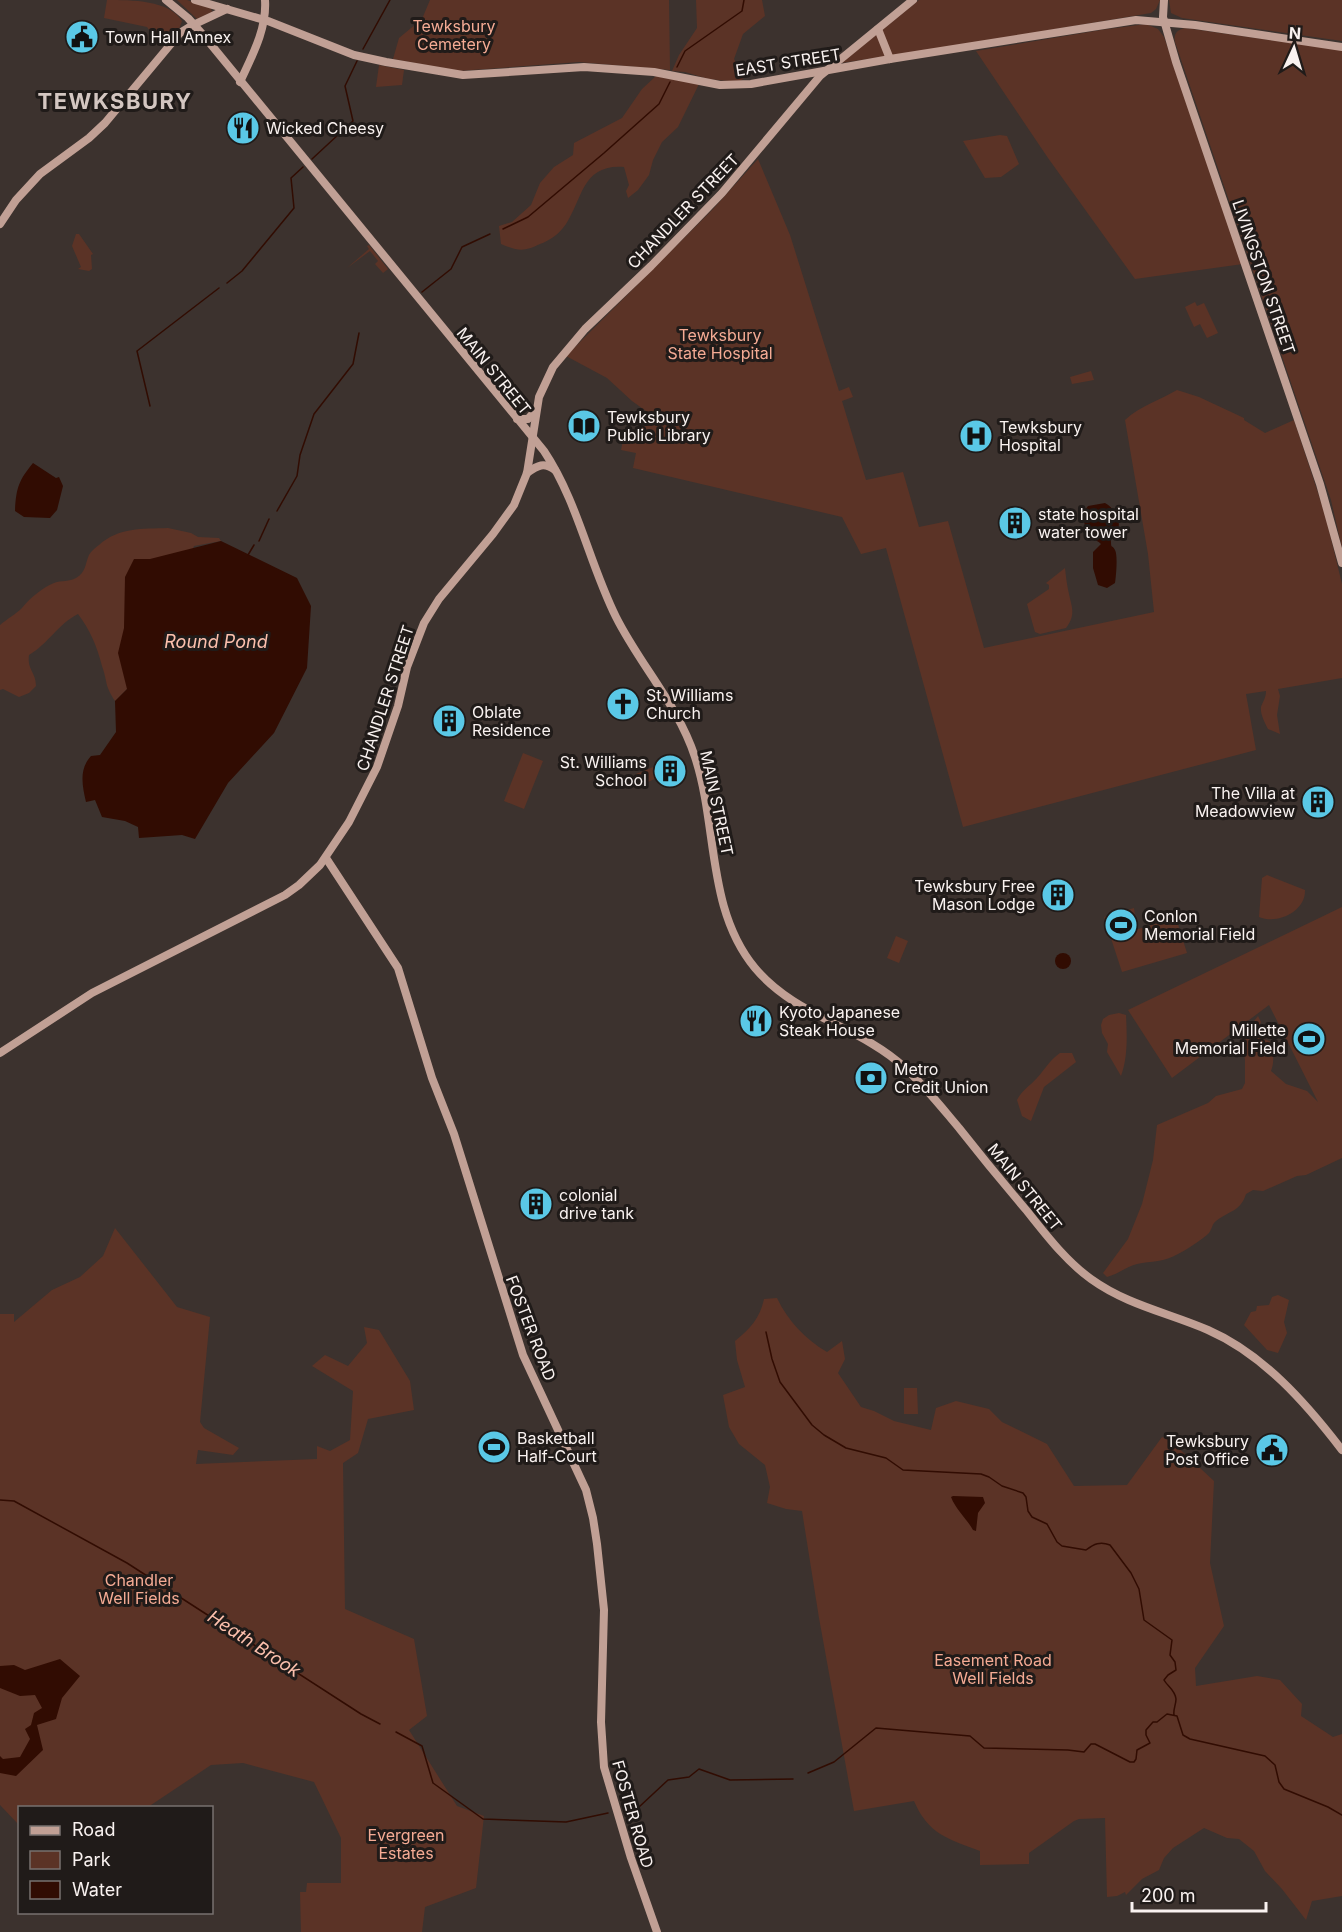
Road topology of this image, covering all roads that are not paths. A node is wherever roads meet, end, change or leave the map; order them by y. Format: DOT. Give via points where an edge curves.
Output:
graph roads {
  1 [pos="166,0"];
  2 [pos="195,0"];
  3 [pos="265,0"];
  4 [pos="913,0"];
  5 [pos="1164,0"];
  6 [pos="227,9"];
  7 [pos="264,20"];
  8 [pos="1165,21"];
  9 [pos="193,24"];
  10 [pos="878,29"];
  11 [pos="1342,47"];
  12 [pos="890,59"];
  13 [pos="826,70"];
  14 [pos="240,82"];
  15 [pos="0,224"];
  16 [pos="536,410"];
  17 [pos="517,419"];
  18 [pos="533,438"];
  19 [pos="556,471"];
  20 [pos="527,473"];
  21 [pos="1342,563"];
  22 [pos="326,858"];
  23 [pos="0,1053"];
  24 [pos="1342,1450"];
  25 [pos="657,1932"];
  1 -- 9 [label="main road, MAIN STREET"];
  2 -- 6 [label="main road, EAST STREET"];
  3 -- 7 [label="main road"];
  4 -- 10 [label="main road, CHANDLER STREET"];
  5 -- 8 [label="main road, LIVINGSTON STREET"];
  6 -- 7 [label="main road, EAST STREET"];
  6 -- 9 [label="main road"];
  7 -- 13 [label="main road, EAST STREET" via="354,55 447,74 470,76 584,67 654,72 732,85"];
  7 -- 14 [label="main road"];
  8 -- 11 [label="main road, EAST STREET"];
  8 -- 12 [label="main road, EAST STREET" via="1130,21"];
  8 -- 21 [label="main road, LIVINGSTON STREET" via="1322,491"];
  9 -- 14 [label="main road, MAIN STREET"];
  9 -- 15 [label="main road" via="167,47 101,128 40,174"];
  10 -- 12 [label="main road"];
  10 -- 13 [label="main road, CHANDLER STREET"];
  12 -- 13 [label="main road, EAST STREET"];
  13 -- 16 [label="main road, CHANDLER STREET" via="722,193 560,357 545,382"];
  14 -- 17 [label="main road, MAIN STREET"];
  16 -- 17 [label="main road" via="528,418"];
  16 -- 18 [label="main road, CHANDLER STREET"];
  17 -- 18 [label="main road, MAIN STREET"];
  18 -- 19 [label="main road, MAIN STREET"];
  18 -- 20 [label="main road, CHANDLER STREET"];
  19 -- 20 [label="main road" via="541,465"];
  19 -- 24 [label="main road, MAIN STREET" via="615,615 687,736 703,788 726,914 757,970 792,1001 877,1047 906,1068 1057,1248 1081,1271 1124,1299 1206,1329 1242,1349 1288,1388"];
  20 -- 22 [label="main road, CHANDLER STREET" via="508,515 424,624 375,774"];
  22 -- 23 [label="main road, CHANDLER STREET" via="285,895 92,993"];
  22 -- 25 [label="main road, FOSTER ROAD" via="398,968 523,1355 586,1490 604,1610 604,1767"];
}
